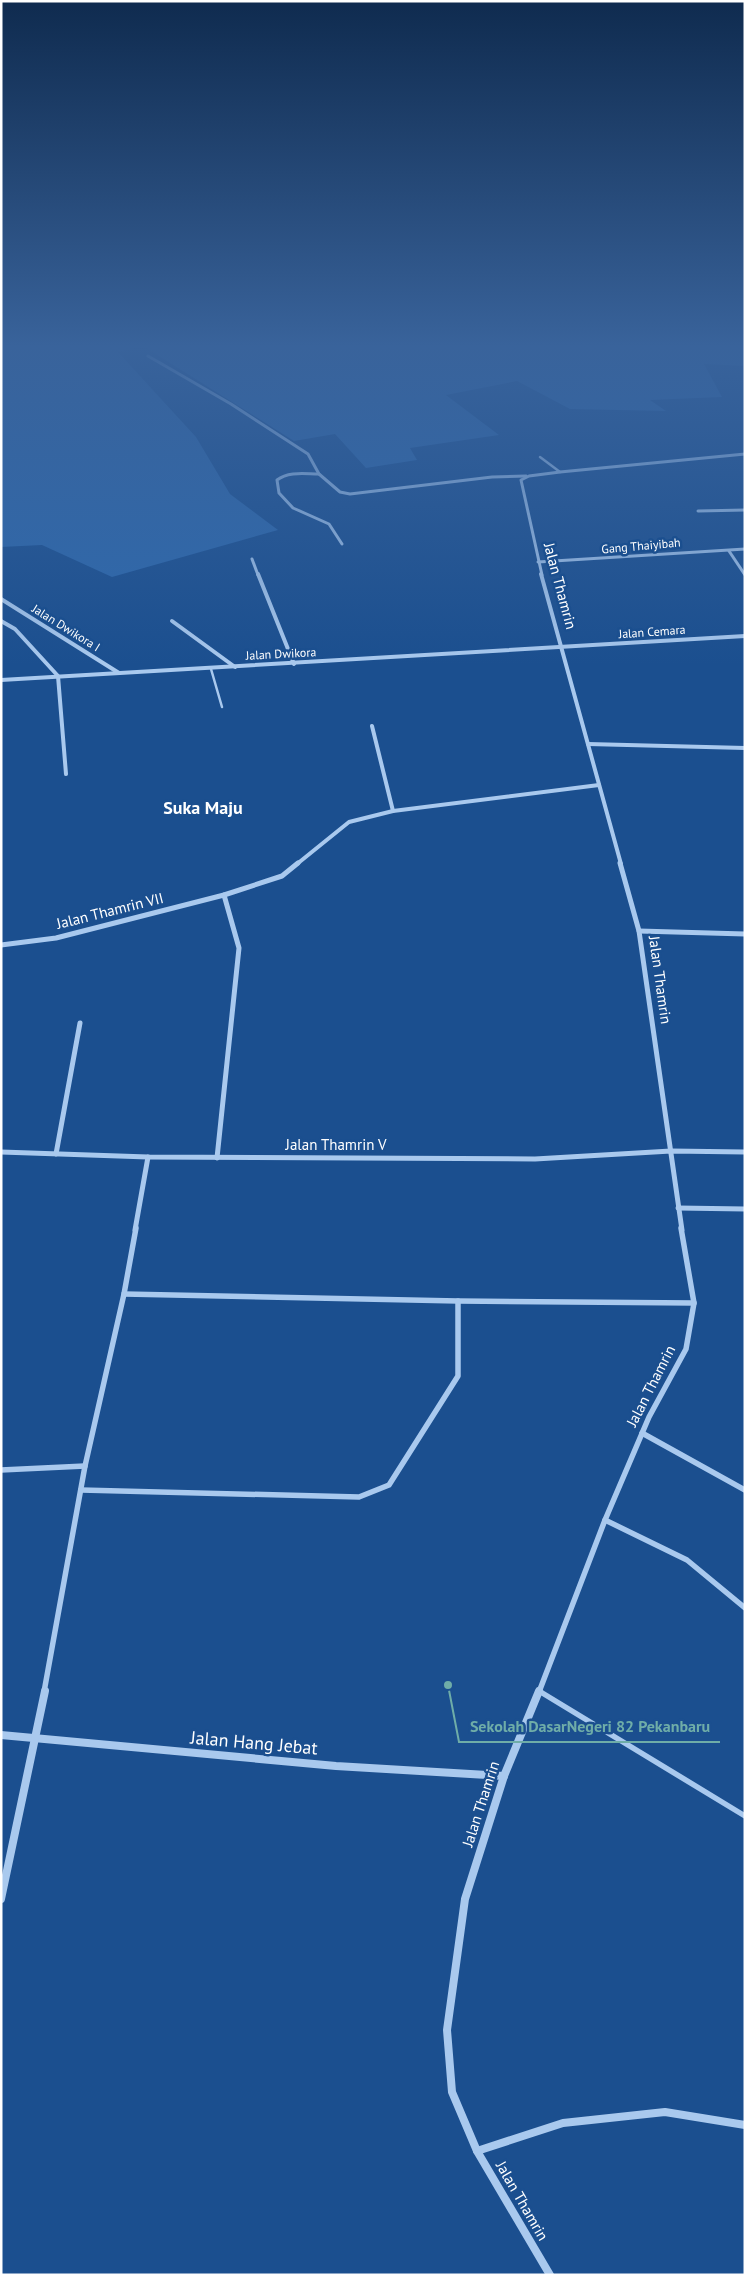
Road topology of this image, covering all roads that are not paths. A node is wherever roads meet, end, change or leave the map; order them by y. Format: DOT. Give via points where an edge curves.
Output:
graph roads {
  1 [pos="305,452"];
  2 [pos="745,454"];
  3 [pos="540,457"];
  4 [pos="560,472"];
  5 [pos="319,474"];
  6 [pos="529,476"];
  7 [pos="745,510"];
  8 [pos="698,511"];
  9 [pos="342,544"];
  10 [pos="745,549"];
  11 [pos="728,550"];
  12 [pos="252,559"];
  13 [pos="538,562"];
  14 [pos="745,575"];
  15 [pos="1,599"];
  16 [pos="1,621"];
  17 [pos="172,621"];
  18 [pos="745,636"];
  19 [pos="562,648"];
  20 [pos="294,664"];
  21 [pos="236,667"];
  22 [pos="211,669"];
  23 [pos="120,673"];
  24 [pos="58,676"];
  25 [pos="1,680"];
  26 [pos="222,707"];
  27 [pos="372,726"];
  28 [pos="588,744"];
  29 [pos="745,748"];
  30 [pos="66,774"];
  31 [pos="599,785"];
  32 [pos="393,811"];
  33 [pos="224,895"];
  34 [pos="639,931"];
  35 [pos="745,934"];
  36 [pos="1,945"];
  37 [pos="80,1023"];
  38 [pos="671,1151"];
  39 [pos="1,1152"];
  40 [pos="745,1152"];
  41 [pos="56,1154"];
  42 [pos="148,1157"];
  43 [pos="216,1158"];
  44 [pos="678,1208"];
  45 [pos="745,1209"];
  46 [pos="124,1294"];
  47 [pos="458,1301"];
  48 [pos="694,1303"];
  49 [pos="642,1432"];
  50 [pos="84,1466"];
  51 [pos="1,1470"];
  52 [pos="81,1490"];
  53 [pos="745,1490"];
  54 [pos="605,1520"];
  55 [pos="745,1608"];
  56 [pos="539,1691"];
  57 [pos="1,1735"];
  58 [pos="36,1738"];
  59 [pos="504,1776"];
  60 [pos="745,1816"];
  61 [pos="1,1899"];
  62 [pos="745,2125"];
  63 [pos="477,2151"];
  64 [pos="550,2275"];
  1 -- 5 [label="street"];
  2 -- 4 [label="street"];
  3 -- 4 [label="lane"];
  4 -- 6 [label="street"];
  5 -- 6 [label="street" via="340,492 350,494 492,477"];
  5 -- 9 [label="street" via="280,477 277,480 279,493 293,508 329,524"];
  6 -- 13 [label="street, Jalan Thamrin" via="520,480"];
  7 -- 8 [label="street"];
  10 -- 11 [label="street, Gang Thaiyibah"];
  11 -- 13 [label="street, Gang Thaiyibah"];
  11 -- 14 [label="street"];
  12 -- 20 [label="street"];
  13 -- 19 [label="street, Jalan Thamrin"];
  15 -- 23 [label="street, Jalan Dwikora I"];
  16 -- 24 [label="street" via="15,630"];
  17 -- 21 [label="street"];
  18 -- 19 [label="street, Jalan Cemara"];
  19 -- 20 [label="street, Jalan Dwikora"];
  19 -- 28 [label="street, Jalan Thamrin"];
  20 -- 21 [label="street, Jalan Dwikora"];
  21 -- 22 [label="street, Jalan Dwikora"];
  22 -- 23 [label="street, Jalan Dwikora"];
  22 -- 26 [label="lane"];
  23 -- 24 [label="street, Jalan Dwikora"];
  24 -- 25 [label="street, Jalan Dwikora"];
  24 -- 30 [label="street"];
  27 -- 32 [label="street"];
  28 -- 29 [label="street"];
  28 -- 31 [label="street, Jalan Thamrin"];
  31 -- 32 [label="street, Jalan Thamrin VII"];
  31 -- 34 [label="street, Jalan Thamrin"];
  32 -- 33 [label="street, Jalan Thamrin VII" via="349,822 282,876"];
  33 -- 36 [label="street, Jalan Thamrin VII" via="56,938"];
  33 -- 43 [label="street" via="239,948"];
  34 -- 35 [label="street"];
  34 -- 38 [label="street, Jalan Thamrin"];
  37 -- 41 [label="street"];
  38 -- 40 [label="street, Jalan Thamrin V"];
  38 -- 43 [label="street, Jalan Thamrin V" via="535,1158"];
  38 -- 44 [label="street, Jalan Thamrin"];
  39 -- 41 [label="street, Jalan Thamrin V"];
  41 -- 42 [label="street, Jalan Thamrin V"];
  42 -- 43 [label="street, Jalan Thamrin V"];
  42 -- 46 [label="street"];
  44 -- 45 [label="street"];
  44 -- 48 [label="street, Jalan Thamrin"];
  46 -- 47 [label="street"];
  46 -- 50 [label="street"];
  47 -- 48 [label="street"];
  47 -- 52 [label="street" via="458,1376 389,1484 360,1497"];
  48 -- 49 [label="street, Jalan Thamrin" via="686,1350"];
  49 -- 53 [label="street"];
  49 -- 54 [label="street, Jalan Thamrin"];
  50 -- 51 [label="street"];
  50 -- 52 [label="street"];
  52 -- 58 [label="street"];
  54 -- 55 [label="street" via="687,1560"];
  54 -- 56 [label="street, Jalan Thamrin"];
  56 -- 59 [label="street, Jalan Thamrin"];
  56 -- 60 [label="lane"];
  57 -- 58 [label="street, Jalan Hang Jebat"];
  58 -- 59 [label="street, Jalan Hang Jebat" via="336,1766"];
  58 -- 61 [label="street"];
  59 -- 63 [label="street, Jalan Thamrin" via="465,1899 447,2030 452,2092"];
  62 -- 63 [label="street" via="665,2112 563,2123"];
  63 -- 64 [label="street, Jalan Thamrin"];
}
